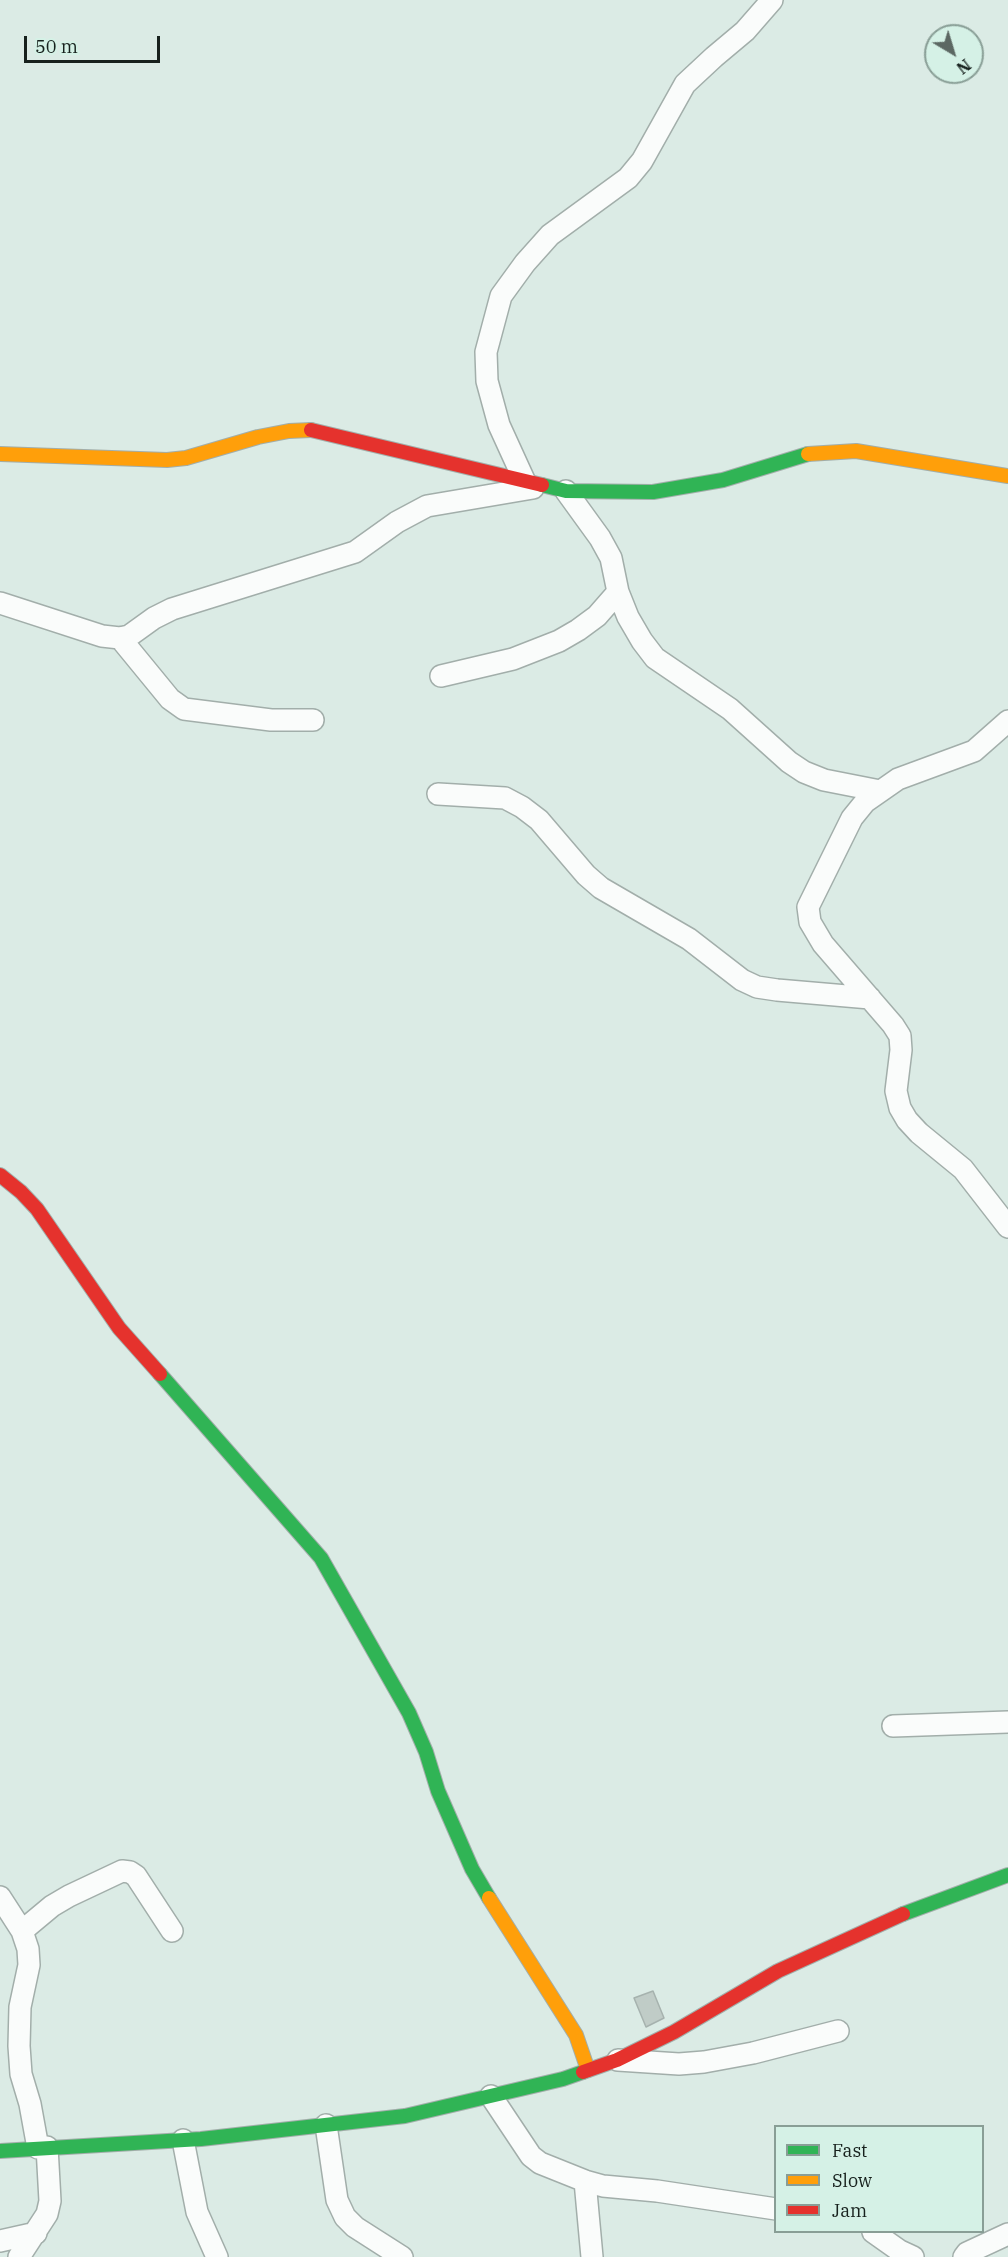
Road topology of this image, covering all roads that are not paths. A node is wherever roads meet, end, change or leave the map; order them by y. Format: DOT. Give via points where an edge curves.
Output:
graph roads {
  1 [pos="772,0"];
  2 [pos="0,454"];
  3 [pos="1008,476"];
  4 [pos="534,484"];
  5 [pos="566,491"];
  6 [pos="618,592"];
  7 [pos="0,603"];
  8 [pos="120,638"];
  9 [pos="441,676"];
  10 [pos="313,720"];
  11 [pos="1008,721"];
  12 [pos="880,791"];
  13 [pos="438,794"];
  14 [pos="870,998"];
  15 [pos="0,1175"];
  16 [pos="1008,1227"];
  17 [pos="1008,1722"];
  18 [pos="893,1726"];
  19 [pos="1008,1875"];
  20 [pos="0,1898"];
  21 [pos="22,1931"];
  22 [pos="172,1931"];
  23 [pos="838,2031"];
  24 [pos="617,2060"];
  25 [pos="588,2070"];
  26 [pos="491,2096"];
  27 [pos="326,2125"];
  28 [pos="183,2140"];
  29 [pos="43,2148"];
  30 [pos="0,2151"];
  31 [pos="585,2181"];
  32 [pos="774,2209"];
  33 [pos="36,2233"];
  34 [pos="874,2233"];
  35 [pos="1008,2234"];
  36 [pos="0,2241"];
  37 [pos="387,2254"];
  38 [pos="19,2257"];
  39 [pos="217,2257"];
  40 [pos="592,2257"];
  41 [pos="913,2257"];
  42 [pos="963,2257"];
  1 -- 4 [label="street" via="745,31 685,84 642,161 628,178 550,235 501,296 486,352 488,381 500,425"];
  2 -- 4 [label="street" via="167,460 258,437 316,430"];
  3 -- 5 [label="street" via="856,451 802,455 723,480 653,492"];
  4 -- 5 [label="street"];
  4 -- 8 [label="street" via="427,506 355,552 172,609"];
  5 -- 6 [label="street" via="600,538 610,558"];
  6 -- 9 [label="street" via="597,616 559,641 513,659"];
  6 -- 12 [label="street" via="627,617 655,658 730,709 789,762 824,780"];
  7 -- 8 [label="street" via="102,636"];
  8 -- 10 [label="street" via="170,699 184,709 271,720"];
  11 -- 12 [label="street" via="974,751 898,779"];
  12 -- 14 [label="street" via="852,818 808,907 810,922 823,944"];
  13 -- 14 [label="street" via="505,798 522,807 539,820 601,888 671,927 749,984"];
  14 -- 16 [label="street" via="900,1036 896,1091 907,1120 963,1169"];
  15 -- 25 [label="street" via="37,1209 118,1328 321,1558 409,1713 472,1869 576,2035"];
  17 -- 18 [label="street"];
  19 -- 24 [label="street" via="921,1906 778,1971 674,2032"];
  20 -- 21 [label="street"];
  21 -- 22 [label="street" via="51,1906 122,1871 136,1876"];
  21 -- 29 [label="street" via="29,1965 20,2007 21,2074"];
  23 -- 24 [label="street" via="704,2062"];
  24 -- 25 [label="street"];
  25 -- 26 [label="street"];
  26 -- 27 [label="street" via="405,2116"];
  26 -- 31 [label="street" via="531,2156"];
  27 -- 28 [label="street"];
  27 -- 37 [label="street" via="338,2200 345,2217"];
  28 -- 29 [label="street"];
  28 -- 39 [label="street" via="197,2212"];
  29 -- 30 [label="street"];
  29 -- 33 [label="street" via="50,2201"];
  31 -- 32 [label="street"];
  31 -- 40 [label="street"];
  33 -- 36 [label="street"];
  33 -- 38 [label="street"];
  34 -- 41 [label="street"];
  35 -- 42 [label="street"];
}
